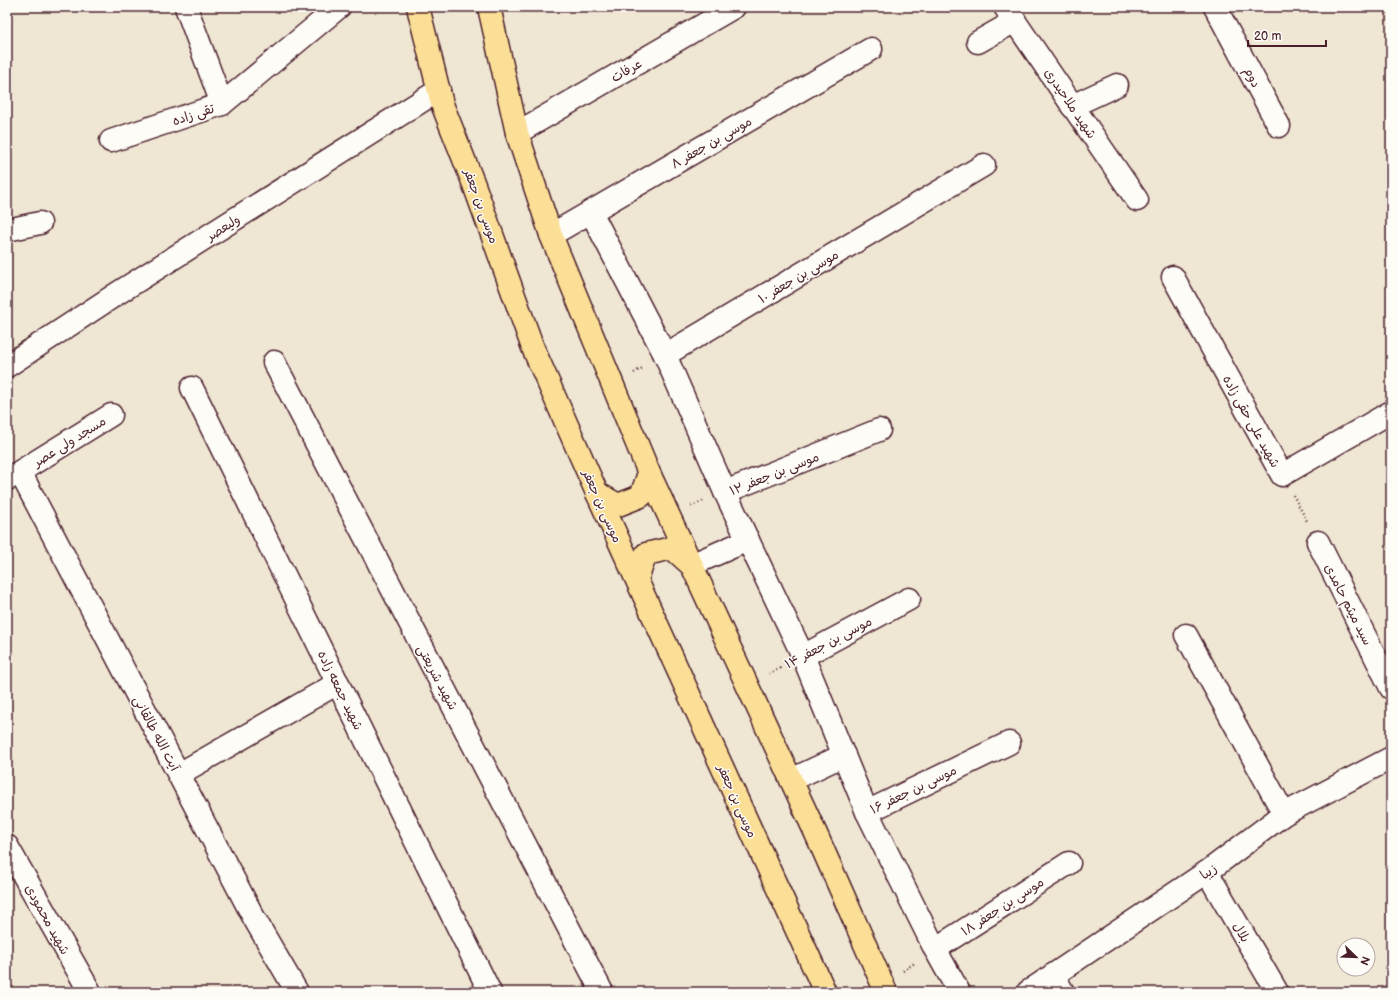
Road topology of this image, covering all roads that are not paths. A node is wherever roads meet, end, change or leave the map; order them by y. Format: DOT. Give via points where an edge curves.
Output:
graph roads {
  1 [pos="186,7"];
  2 [pos="339,7"];
  3 [pos="418,7"];
  4 [pos="489,7"];
  5 [pos="734,7"];
  6 [pos="1215,7"];
  7 [pos="1010,14"];
  8 [pos="978,42"];
  9 [pos="871,49"];
  10 [pos="1117,85"];
  11 [pos="439,90"];
  12 [pos="222,104"];
  13 [pos="1072,106"];
  14 [pos="1279,126"];
  15 [pos="517,133"];
  16 [pos="111,141"];
  17 [pos="984,165"];
  18 [pos="1137,200"];
  19 [pos="591,212"];
  20 [pos="40,223"];
  21 [pos="7,230"];
  22 [pos="551,235"];
  23 [pos="1173,277"];
  24 [pos="665,355"];
  25 [pos="274,362"];
  26 [pos="7,366"];
  27 [pos="192,388"];
  28 [pos="1391,412"];
  29 [pos="111,415"];
  30 [pos="879,430"];
  31 [pos="649,473"];
  32 [pos="13,476"];
  33 [pos="726,492"];
  34 [pos="597,493"];
  35 [pos="748,540"];
  36 [pos="1318,542"];
  37 [pos="691,565"];
  38 [pos="637,579"];
  39 [pos="909,599"];
  40 [pos="1186,635"];
  41 [pos="803,656"];
  42 [pos="338,683"];
  43 [pos="1391,688"];
  44 [pos="1009,743"];
  45 [pos="844,755"];
  46 [pos="1391,758"];
  47 [pos="179,774"];
  48 [pos="791,780"];
  49 [pos="867,812"];
  50 [pos="1284,814"];
  51 [pos="7,846"];
  52 [pos="1069,863"];
  53 [pos="1207,872"];
  54 [pos="934,950"];
  55 [pos="1058,984"];
  56 [pos="885,988"];
  57 [pos="90,992"];
  58 [pos="296,992"];
  59 [pos="490,992"];
  60 [pos="602,992"];
  61 [pos="825,992"];
  62 [pos="959,992"];
  63 [pos="1028,992"];
  64 [pos="1276,992"];
  1 -- 12 [label="street, تقی زاده"];
  2 -- 12 [label="street"];
  3 -- 11 [label="main road, موسی بن جعفر"];
  4 -- 15 [label="main road"];
  5 -- 15 [label="street, عرفات"];
  6 -- 14 [label="street, دوم"];
  7 -- 8 [label="street"];
  7 -- 13 [label="street, شهید ملاحیدری"];
  9 -- 19 [label="street, موسی بن جعفر ۸"];
  10 -- 13 [label="street"];
  11 -- 26 [label="street, ولیعصر"];
  11 -- 34 [label="main road, موسی بن جعفر" via="533,348"];
  12 -- 16 [label="street, تقی زاده"];
  13 -- 18 [label="street, شهید ملاحیدری"];
  15 -- 22 [label="main road"];
  17 -- 24 [label="street, موسی بن جعفر ۱۰"];
  19 -- 22 [label="street, موسی بن جعفر ۸"];
  19 -- 24 [label="street"];
  20 -- 21 [label="street"];
  22 -- 31 [label="main road"];
  23 -- 28 [label="street, شهید علی حقی زاده" via="1282,476"];
  24 -- 33 [label="street"];
  25 -- 60 [label="street, شهید شریعتی"];
  27 -- 42 [label="street, شهید جمعه زاده"];
  29 -- 32 [label="street, مسجد ولی عصر"];
  30 -- 33 [label="street, موسی بن جعفر ۱۲"];
  31 -- 34 [label="main road" via="641,496 618,505"];
  31 -- 37 [label="main road"];
  32 -- 47 [label="street, آیت الله طالقانی"];
  33 -- 35 [label="street"];
  34 -- 38 [label="main road, موسی بن جعفر"];
  35 -- 37 [label="street"];
  35 -- 41 [label="street"];
  36 -- 43 [label="street, سید میثم حامدی"];
  37 -- 38 [label="main road" via="672,548 646,554"];
  37 -- 48 [label="main road"];
  38 -- 61 [label="main road, موسی بن جعفر"];
  39 -- 41 [label="street, موسی بن جعفر ۱۴"];
  40 -- 50 [label="street"];
  41 -- 45 [label="street"];
  42 -- 47 [label="street"];
  42 -- 59 [label="street, شهید جمعه زاده"];
  44 -- 49 [label="street, موسی بن جعفر ۱۶"];
  45 -- 48 [label="street"];
  45 -- 49 [label="street"];
  46 -- 50 [label="street, زیبا"];
  47 -- 58 [label="street, آیت الله طالقانی" via="254,918"];
  48 -- 56 [label="main road"];
  49 -- 54 [label="street"];
  50 -- 53 [label="street, زیبا"];
  51 -- 57 [label="street, شهید محمودی"];
  52 -- 54 [label="street, موسی بن جعفر ۱۸"];
  53 -- 55 [label="street, زیبا"];
  53 -- 64 [label="street, بلال"];
  54 -- 62 [label="street"];
  55 -- 63 [label="street, زیبا"];
}
